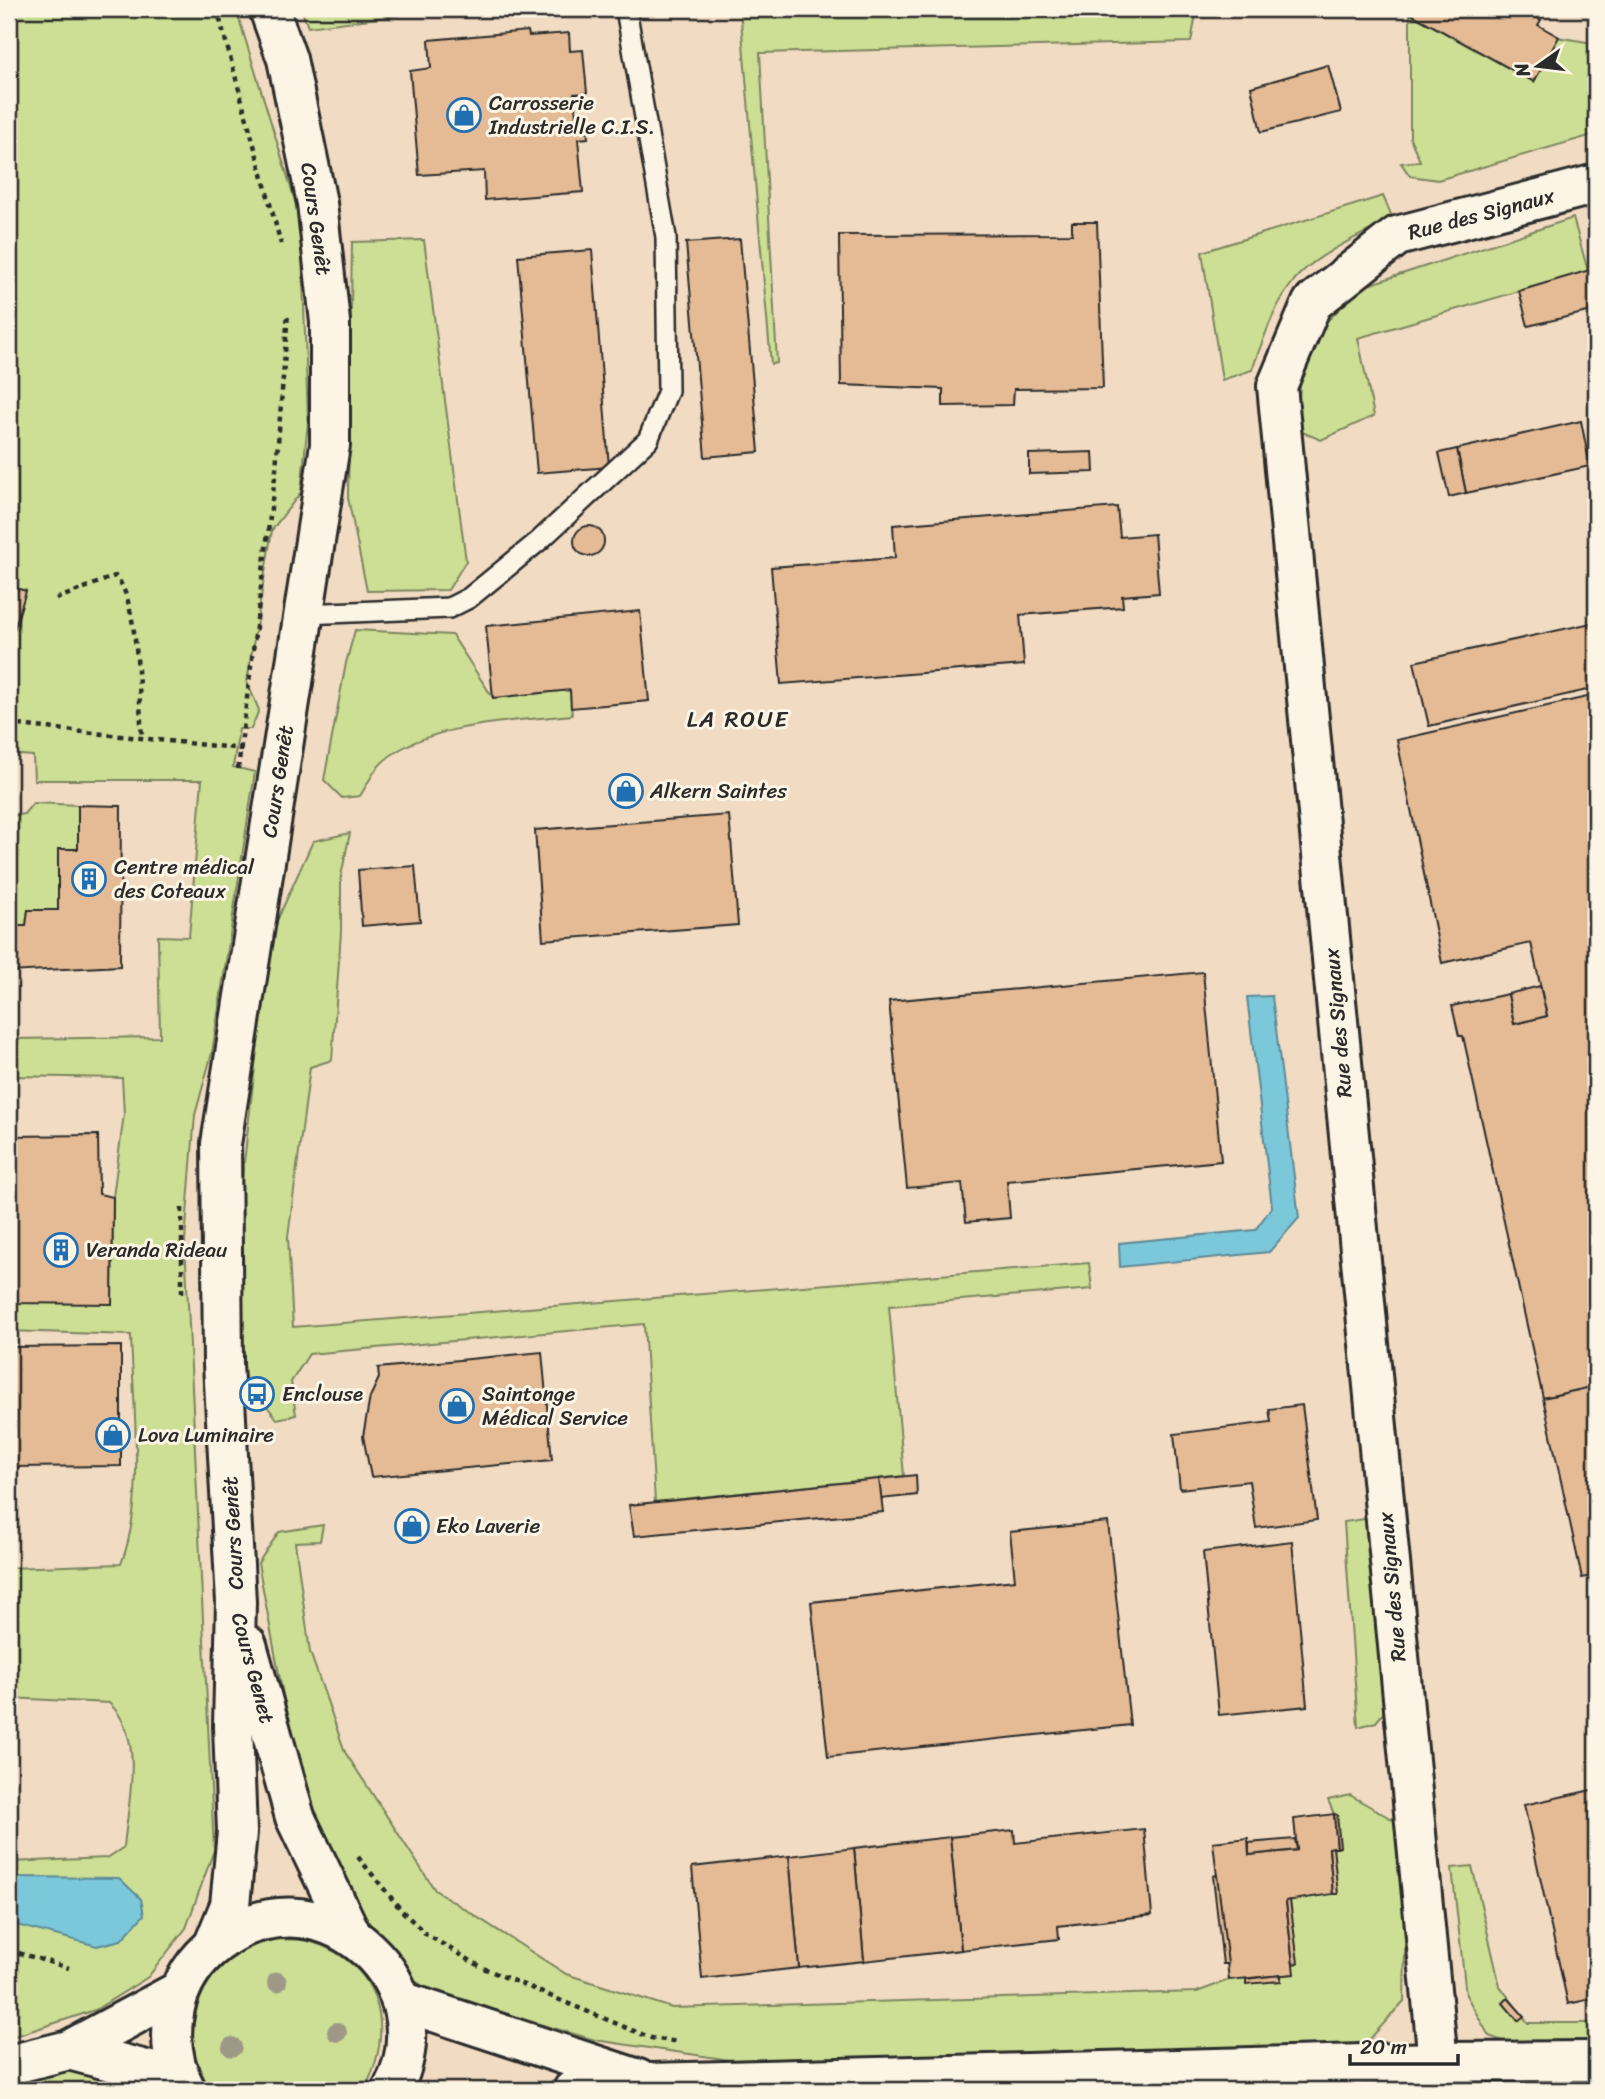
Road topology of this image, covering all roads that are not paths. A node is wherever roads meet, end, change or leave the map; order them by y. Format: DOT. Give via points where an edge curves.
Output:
graph roads {
  1 [pos="269,9"];
  2 [pos="626,9"];
  3 [pos="1596,184"];
  4 [pos="304,614"];
  5 [pos="236,1602"];
  6 [pos="352,1936"];
  7 [pos="214,1944"];
  8 [pos="180,1991"];
  9 [pos="401,2001"];
  10 [pos="69,2050"];
  11 [pos="1596,2061"];
  12 [pos="1438,2062"];
  13 [pos="9,2065"];
  14 [pos="650,2083"];
  15 [pos="183,2085"];
  16 [pos="392,2090"];
  17 [pos="573,2090"];
  1 -- 4 [label="main road, Cours Genêt" via="287,59 317,203 330,322 330,445"];
  2 -- 4 [label="lane" via="666,237 668,391 648,440 540,540 469,598 449,608"];
  3 -- 12 [label="main road, Rue des Signaux" via="1397,236 1312,303 1277,386"];
  4 -- 5 [label="main road, Cours Genêt" via="221,1144 223,1364"];
  5 -- 6 [label="main road, Cours Genet" via="295,1817"];
  5 -- 7 [label="main road, Cours Genet" via="233,1726 237,1832 230,1905"];
  6 -- 7 [label="main road" via="325,1923 296,1917 267,1919 239,1928"];
  6 -- 9 [label="main road" via="390,1975"];
  7 -- 8 [label="main road" via="194,1965"];
  8 -- 10 [label="main road"];
  8 -- 15 [label="main road" via="172,2040"];
  9 -- 14 [label="main road"];
  9 -- 16 [label="main road" via="406,2030 404,2060"];
  10 -- 13 [label="main road"];
  10 -- 15 [label="main road"];
  11 -- 12 [label="main road"];
  12 -- 14 [label="main road"];
  14 -- 17 [label="main road"];
}
